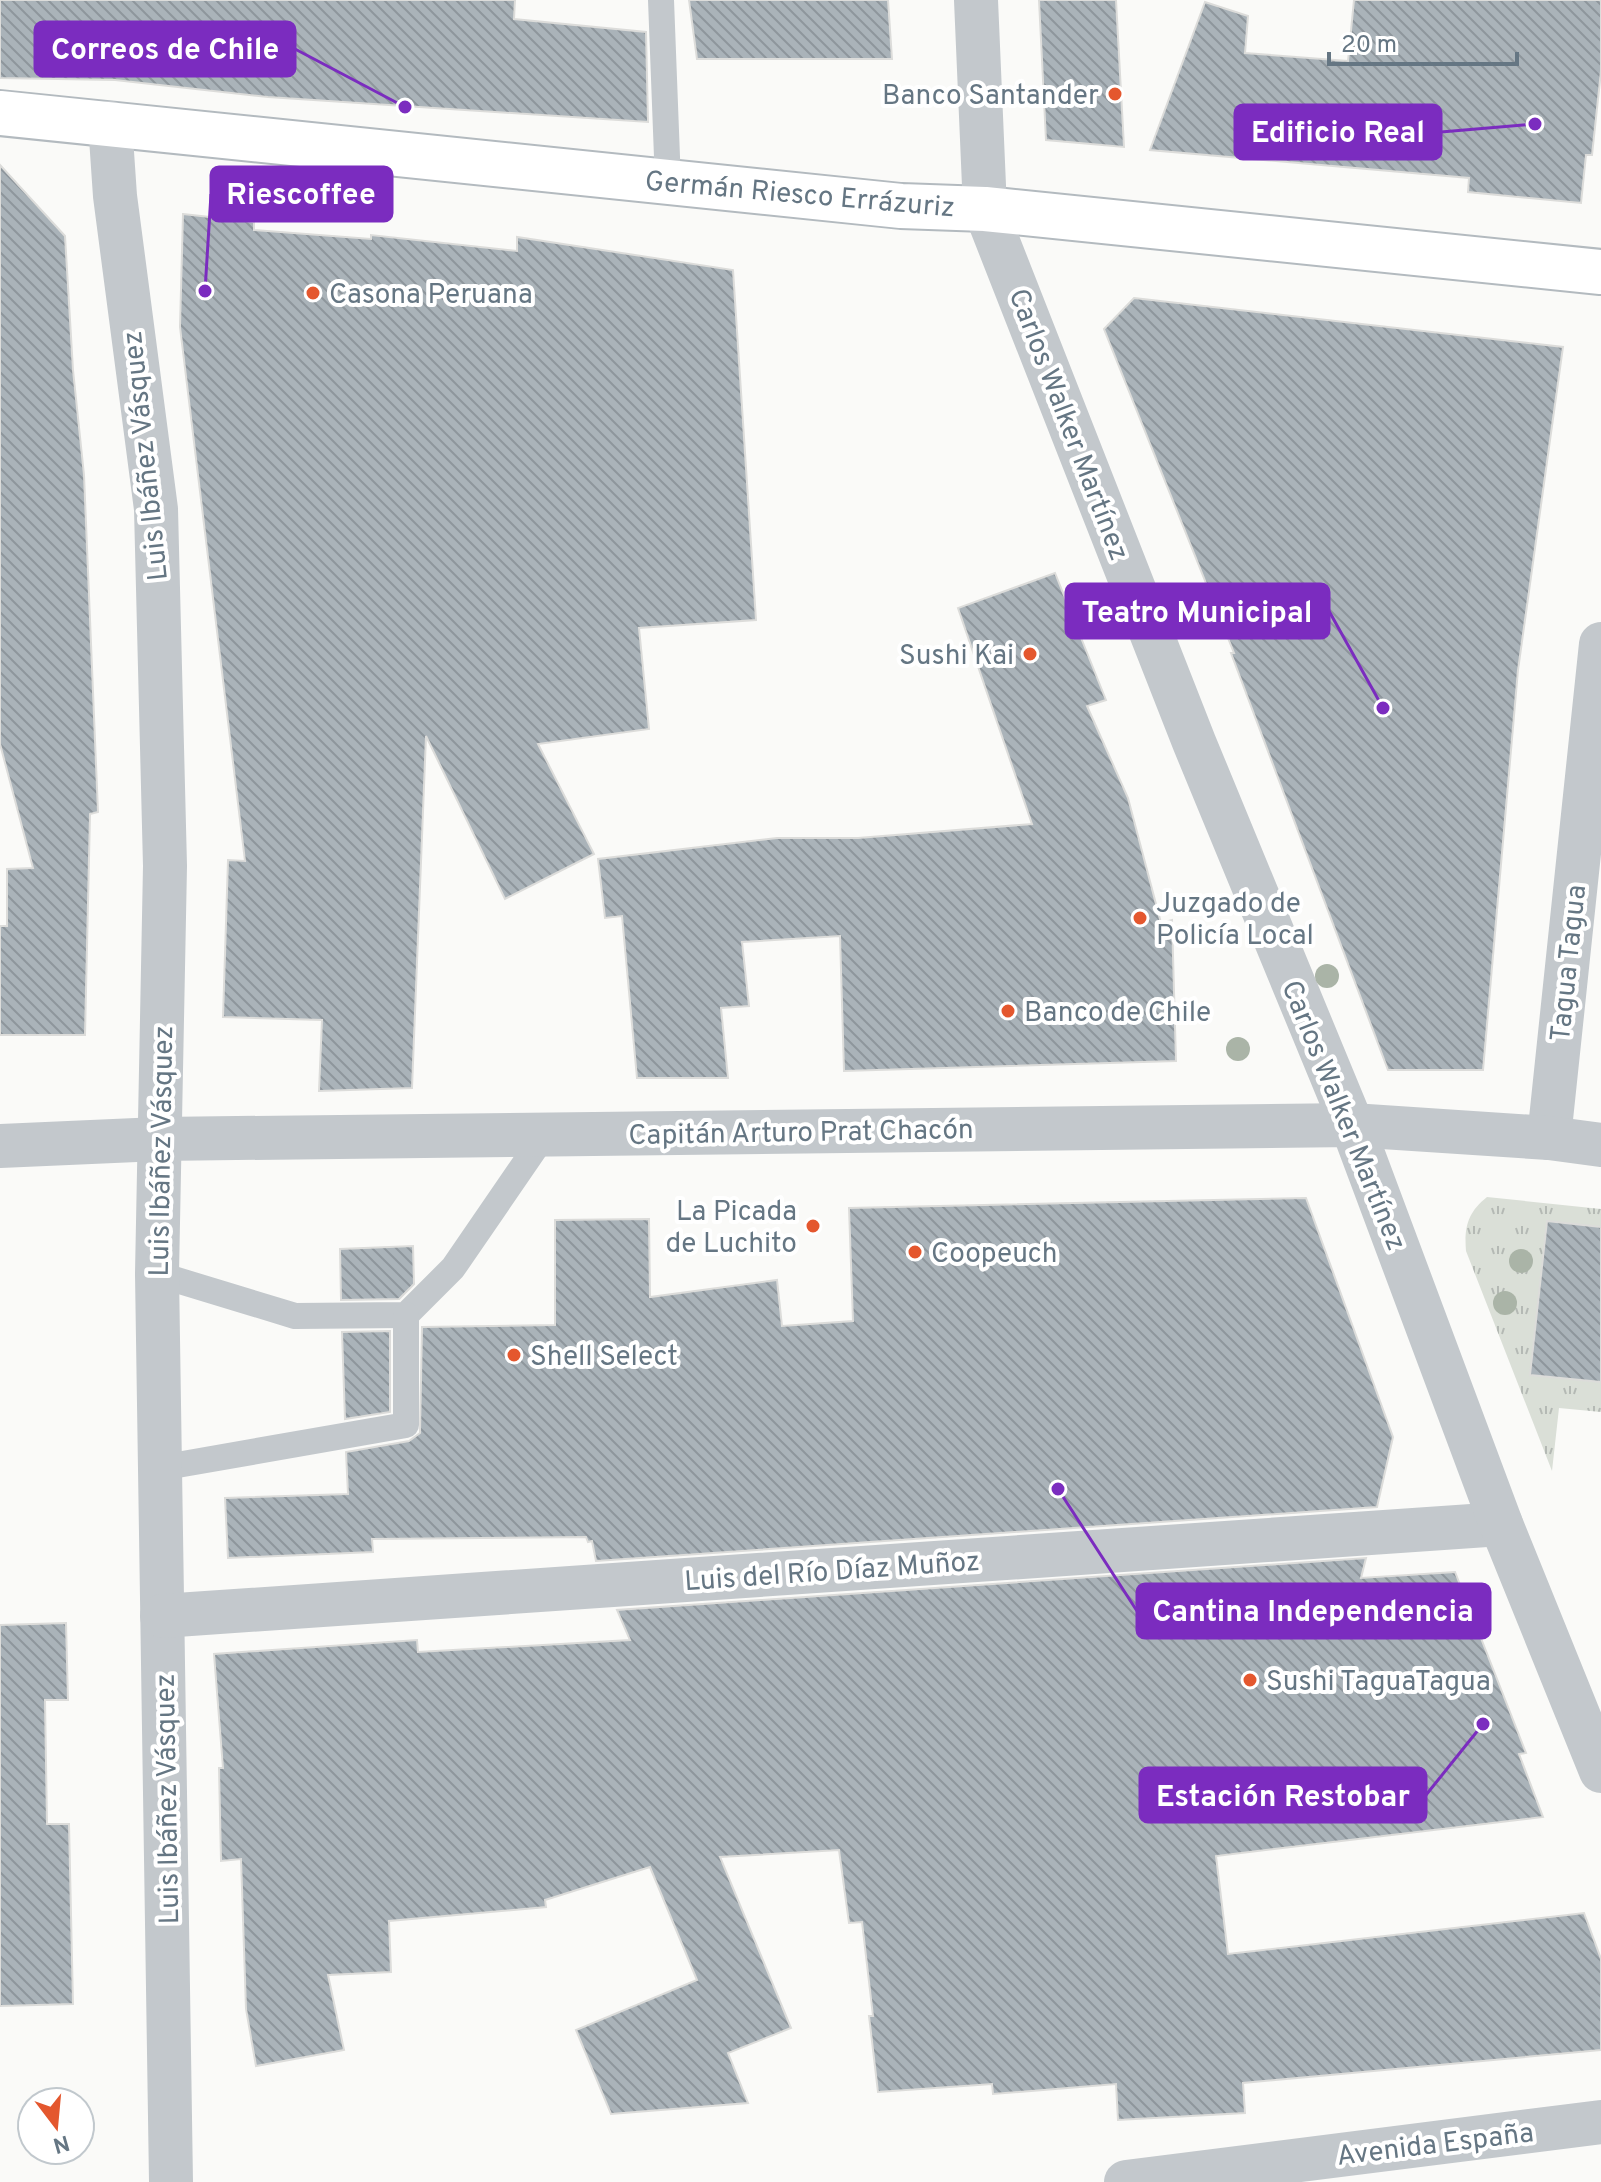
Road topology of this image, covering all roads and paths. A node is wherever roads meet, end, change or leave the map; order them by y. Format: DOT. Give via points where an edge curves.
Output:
graph roads {
  1 [pos="661,0"];
  2 [pos="976,0"];
  3 [pos="0,113"];
  4 [pos="110,123"];
  5 [pos="668,183"];
  6 [pos="985,209"];
  7 [pos="1601,272"];
  8 [pos="1601,644"];
  9 [pos="1352,1125"];
  10 [pos="545,1134"];
  11 [pos="1549,1138"];
  12 [pos="159,1139"];
  13 [pos="1601,1145"];
  14 [pos="0,1146"];
  15 [pos="157,1274"];
  16 [pos="406,1315"];
  17 [pos="160,1468"];
  18 [pos="1501,1524"];
  19 [pos="162,1616"];
  20 [pos="1601,1771"];
  21 [pos="1601,2122"];
  22 [pos="171,2182"];
  23 [pos="1126,2182"];
  1 -- 5 [label="lane"];
  2 -- 6 [label="street, Carlos Walker Martínez"];
  3 -- 4 [label="main road, Germán Riesco Errázuriz"];
  4 -- 5 [label="main road, Germán Riesco Errázuriz"];
  4 -- 12 [label="street, Luis Ibáñez Vásquez" via="156,509 165,866"];
  5 -- 6 [label="main road, Germán Riesco Errázuriz"];
  6 -- 7 [label="main road, Germán Riesco Errázuriz"];
  6 -- 9 [label="street, Carlos Walker Martínez" via="1194,742"];
  8 -- 11 [label="street, Tagua Tagua"];
  9 -- 10 [label="street, Capitán Arturo Prat Chacón"];
  9 -- 11 [label="street, Capitán Arturo Prat Chacón"];
  9 -- 18 [label="street, Carlos Walker Martínez"];
  10 -- 12 [label="street, Capitán Arturo Prat Chacón"];
  10 -- 16 [label="lane" via="453,1268"];
  11 -- 13 [label="street, Capitán Arturo Prat Chacón"];
  12 -- 14 [label="street, Capitán Arturo Prat Chacón"];
  12 -- 15 [label="street, Luis Ibáñez Vásquez"];
  15 -- 16 [label="lane" via="295,1316"];
  15 -- 17 [label="street, Luis Ibáñez Vásquez"];
  16 -- 17 [label="lane" via="406,1425"];
  17 -- 19 [label="street, Luis Ibáñez Vásquez"];
  18 -- 19 [label="street, Luis del Río Díaz Muñoz"];
  18 -- 20 [label="street, Carlos Walker Martínez"];
  19 -- 22 [label="street, Luis Ibáñez Vásquez"];
  21 -- 23 [label="street, Avenida España"];
}
